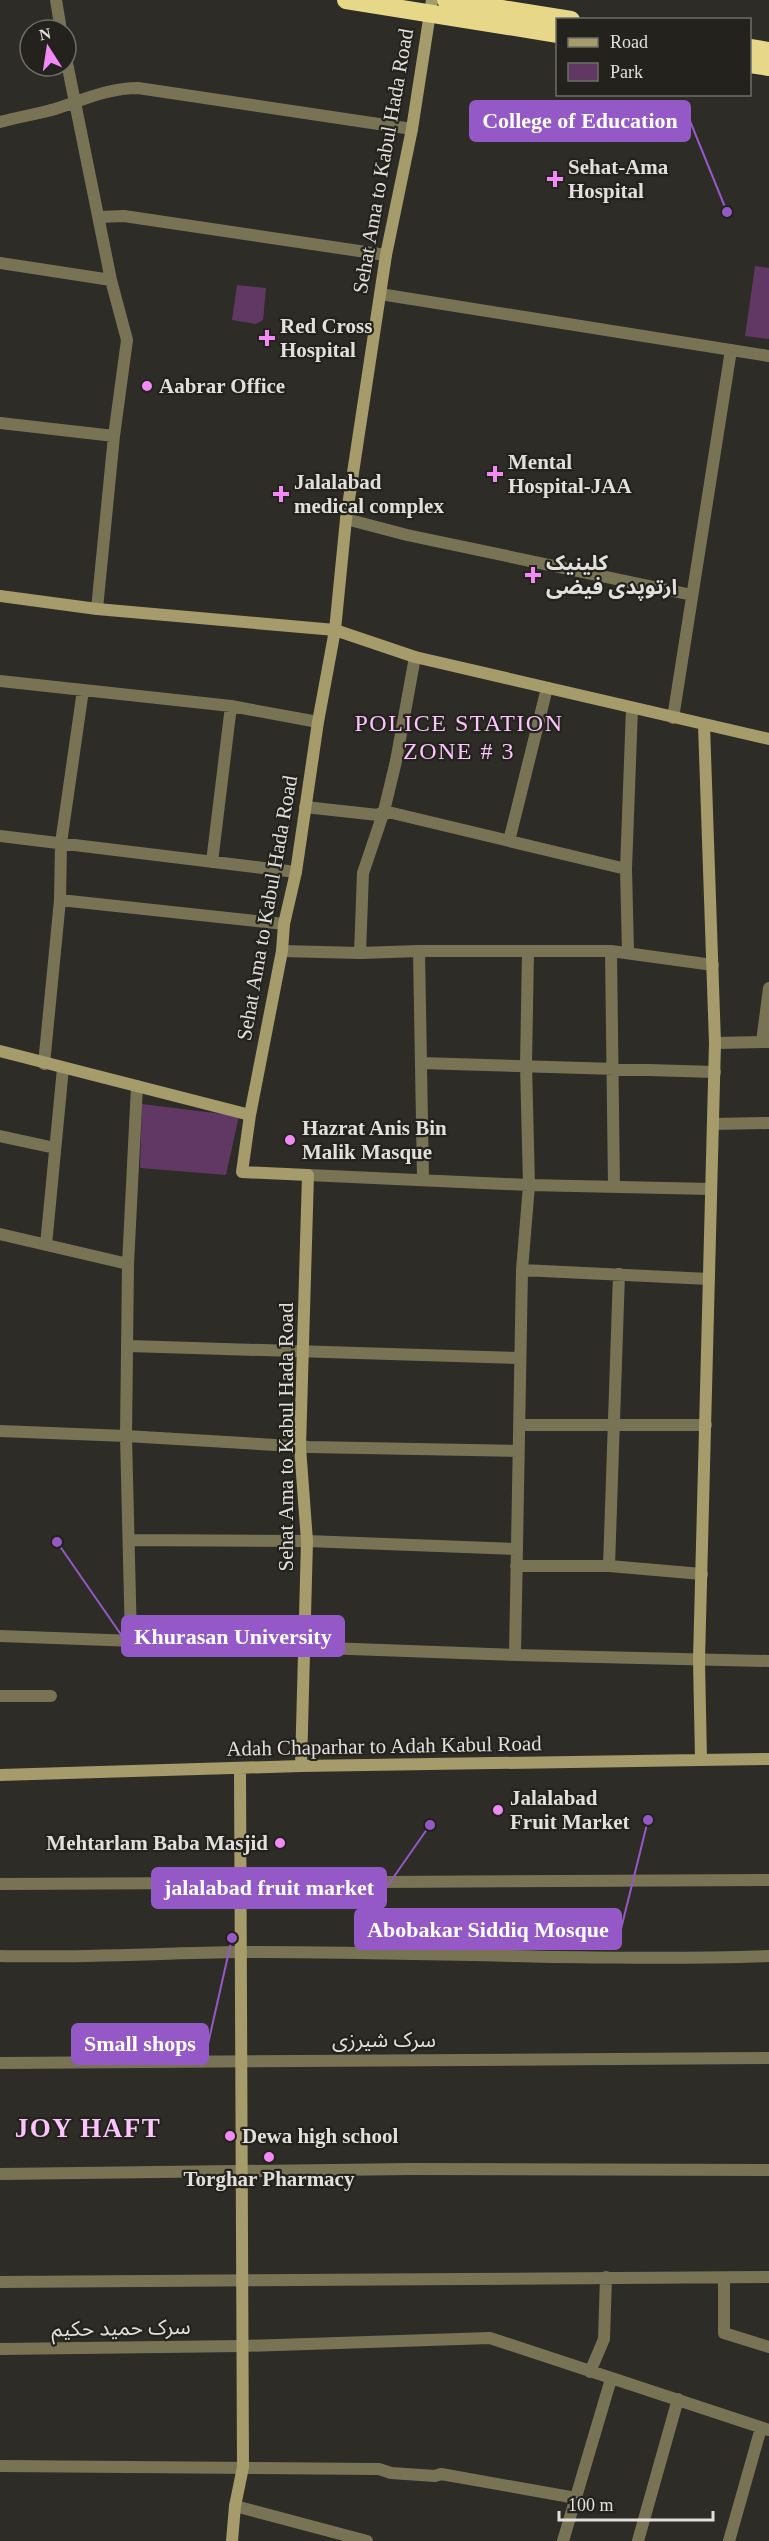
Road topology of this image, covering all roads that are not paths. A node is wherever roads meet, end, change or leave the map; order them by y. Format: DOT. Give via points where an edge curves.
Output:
graph roads {
  1 [pos="56,0"];
  2 [pos="346,0"];
  3 [pos="446,0"];
  4 [pos="430,7"];
  5 [pos="59,18"];
  6 [pos="558,18"];
  7 [pos="556,34"];
  8 [pos="751,48"];
  9 [pos="769,51"];
  10 [pos="751,64"];
  11 [pos="769,68"];
  12 [pos="70,78"];
  13 [pos="74,102"];
  14 [pos="0,122"];
  15 [pos="412,129"];
  16 [pos="99,217"];
  17 [pos="386,255"];
  18 [pos="0,263"];
  19 [pos="111,280"];
  20 [pos="380,294"];
  21 [pos="732,350"];
  22 [pos="769,356"];
  23 [pos="0,423"];
  24 [pos="114,436"];
  25 [pos="346,519"];
  26 [pos="692,595"];
  27 [pos="0,596"];
  28 [pos="97,609"];
  29 [pos="335,630"];
  30 [pos="415,657"];
  31 [pos="0,681"];
  32 [pos="547,688"];
  33 [pos="83,690"];
  34 [pos="231,706"];
  35 [pos="632,708"];
  36 [pos="673,718"];
  37 [pos="318,722"];
  38 [pos="704,725"];
  39 [pos="769,739"];
  40 [pos="305,807"];
  41 [pos="384,811"];
  42 [pos="0,836"];
  43 [pos="509,841"];
  44 [pos="61,843"];
  45 [pos="212,862"];
  46 [pos="626,868"];
  47 [pos="296,872"];
  48 [pos="60,900"];
  49 [pos="284,924"];
  50 [pos="282,951"];
  51 [pos="419,951"];
  52 [pos="528,951"];
  53 [pos="611,951"];
  54 [pos="628,952"];
  55 [pos="360,953"];
  56 [pos="713,964"];
  57 [pos="769,988"];
  58 [pos="765,1042"];
  59 [pos="715,1043"];
  60 [pos="0,1051"];
  61 [pos="421,1063"];
  62 [pos="44,1064"];
  63 [pos="526,1065"];
  64 [pos="63,1068"];
  65 [pos="610,1068"];
  66 [pos="714,1072"];
  67 [pos="137,1086"];
  68 [pos="250,1115"];
  69 [pos="713,1124"];
  70 [pos="769,1124"];
  71 [pos="0,1136"];
  72 [pos="55,1148"];
  73 [pos="308,1175"];
  74 [pos="423,1179"];
  75 [pos="529,1185"];
  76 [pos="614,1187"];
  77 [pos="711,1189"];
  78 [pos="0,1234"];
  79 [pos="46,1245"];
  80 [pos="129,1264"];
  81 [pos="522,1270"];
  82 [pos="620,1274"];
  83 [pos="709,1279"];
  84 [pos="129,1346"];
  85 [pos="303,1351"];
  86 [pos="520,1358"];
  87 [pos="614,1424"];
  88 [pos="519,1425"];
  89 [pos="706,1425"];
  90 [pos="0,1431"];
  91 [pos="126,1436"];
  92 [pos="300,1447"];
  93 [pos="518,1451"];
  94 [pos="129,1540"];
  95 [pos="307,1541"];
  96 [pos="517,1548"];
  97 [pos="516,1566"];
  98 [pos="609,1566"];
  99 [pos="702,1574"];
  100 [pos="0,1636"];
  101 [pos="131,1640"];
  102 [pos="303,1646"];
  103 [pos="515,1655"];
  104 [pos="699,1660"];
  105 [pos="769,1661"];
  106 [pos="0,1696"];
  107 [pos="51,1696"];
  108 [pos="769,1759"];
  109 [pos="701,1760"];
  110 [pos="301,1766"];
  111 [pos="240,1769"];
  112 [pos="0,1775"];
  113 [pos="769,1880"];
  114 [pos="241,1883"];
  115 [pos="0,1884"];
  116 [pos="241,1952"];
  117 [pos="0,1956"];
  118 [pos="769,1956"];
  119 [pos="769,2058"];
  120 [pos="241,2061"];
  121 [pos="0,2063"];
  122 [pos="769,2170"];
  123 [pos="242,2171"];
  124 [pos="0,2174"];
  125 [pos="606,2277"];
  126 [pos="769,2277"];
  127 [pos="724,2278"];
  128 [pos="242,2281"];
  129 [pos="0,2282"];
  130 [pos="243,2346"];
  131 [pos="769,2347"];
  132 [pos="0,2349"];
  133 [pos="590,2372"];
  134 [pos="611,2379"];
  135 [pos="678,2399"];
  136 [pos="765,2429"];
  137 [pos="0,2466"];
  138 [pos="243,2467"];
  139 [pos="576,2498"];
  140 [pos="235,2506"];
  141 [pos="232,2541"];
  142 [pos="367,2541"];
  143 [pos="563,2541"];
  144 [pos="638,2541"];
  145 [pos="729,2541"];
  1 -- 5 [label="street"];
  2 -- 4 [label="highway"];
  3 -- 6 [label="highway"];
  4 -- 7 [label="highway"];
  4 -- 15 [label="main road, Sehat Ama to Kabul Hada Road"];
  8 -- 9 [label="highway"];
  10 -- 11 [label="highway"];
  12 -- 13 [label="street"];
  13 -- 14 [label="street"];
  13 -- 15 [label="street" via="122,88 138,88"];
  13 -- 16 [label="street"];
  15 -- 17 [label="main road, Sehat Ama to Kabul Hada Road"];
  16 -- 17 [label="street" via="124,216"];
  16 -- 19 [label="street"];
  17 -- 20 [label="main road, Sehat Ama to Kabul Hada Road"];
  18 -- 19 [label="street"];
  19 -- 24 [label="street" via="126,340"];
  20 -- 21 [label="street"];
  20 -- 25 [label="main road, Sehat Ama to Kabul Hada Road"];
  21 -- 22 [label="street"];
  21 -- 26 [label="street"];
  23 -- 24 [label="street"];
  24 -- 28 [label="street"];
  25 -- 26 [label="street"];
  25 -- 29 [label="main road, Sehat Ama to Kabul Hada Road"];
  26 -- 36 [label="street"];
  27 -- 28 [label="main road"];
  28 -- 29 [label="main road"];
  29 -- 30 [label="main road"];
  29 -- 37 [label="main road, Sehat Ama to Kabul Hada Road"];
  30 -- 32 [label="main road"];
  30 -- 41 [label="street"];
  31 -- 33 [label="street"];
  32 -- 35 [label="main road"];
  32 -- 43 [label="street"];
  33 -- 34 [label="street"];
  33 -- 44 [label="street"];
  34 -- 37 [label="street"];
  34 -- 45 [label="street"];
  35 -- 36 [label="main road"];
  35 -- 46 [label="street"];
  36 -- 38 [label="main road"];
  37 -- 40 [label="main road, Sehat Ama to Kabul Hada Road"];
  38 -- 39 [label="main road"];
  38 -- 56 [label="main road"];
  40 -- 41 [label="street" via="378,816"];
  40 -- 47 [label="main road, Sehat Ama to Kabul Hada Road"];
  41 -- 43 [label="street"];
  41 -- 55 [label="street" via="363,873"];
  42 -- 44 [label="street"];
  43 -- 46 [label="street"];
  44 -- 45 [label="street"];
  44 -- 48 [label="street"];
  45 -- 47 [label="street"];
  46 -- 54 [label="street"];
  47 -- 49 [label="main road, Sehat Ama to Kabul Hada Road"];
  48 -- 49 [label="street"];
  48 -- 62 [label="street"];
  49 -- 50 [label="main road, Sehat Ama to Kabul Hada Road"];
  50 -- 55 [label="street"];
  50 -- 68 [label="main road, Sehat Ama to Kabul Hada Road"];
  51 -- 52 [label="street"];
  51 -- 55 [label="street"];
  51 -- 61 [label="street"];
  52 -- 53 [label="street"];
  52 -- 63 [label="street"];
  53 -- 54 [label="street"];
  53 -- 65 [label="street"];
  54 -- 56 [label="street"];
  56 -- 59 [label="main road"];
  57 -- 58 [label="street"];
  58 -- 59 [label="street"];
  59 -- 66 [label="main road"];
  60 -- 62 [label="main road"];
  61 -- 63 [label="street"];
  61 -- 74 [label="street"];
  62 -- 64 [label="main road"];
  63 -- 65 [label="street"];
  63 -- 75 [label="street"];
  64 -- 67 [label="main road"];
  64 -- 72 [label="street"];
  65 -- 66 [label="street"];
  65 -- 76 [label="street"];
  66 -- 69 [label="main road"];
  67 -- 68 [label="main road"];
  67 -- 80 [label="street"];
  68 -- 73 [label="main road, Sehat Ama to Kabul Hada Road" via="242,1172"];
  69 -- 70 [label="street"];
  69 -- 77 [label="main road"];
  71 -- 72 [label="street"];
  72 -- 79 [label="street"];
  73 -- 74 [label="street"];
  73 -- 85 [label="main road, Sehat Ama to Kabul Hada Road"];
  74 -- 75 [label="street"];
  75 -- 76 [label="street"];
  75 -- 81 [label="street"];
  76 -- 77 [label="street"];
  77 -- 83 [label="main road"];
  78 -- 79 [label="street"];
  79 -- 80 [label="street"];
  80 -- 84 [label="street"];
  81 -- 82 [label="street"];
  81 -- 86 [label="street"];
  82 -- 83 [label="street"];
  82 -- 87 [label="street"];
  83 -- 89 [label="main road"];
  84 -- 85 [label="street"];
  84 -- 91 [label="street"];
  85 -- 86 [label="street"];
  85 -- 92 [label="main road, Sehat Ama to Kabul Hada Road"];
  86 -- 88 [label="street"];
  87 -- 88 [label="street"];
  87 -- 89 [label="street"];
  87 -- 98 [label="street"];
  88 -- 93 [label="street"];
  89 -- 99 [label="main road"];
  90 -- 91 [label="street"];
  91 -- 92 [label="street"];
  91 -- 94 [label="street"];
  92 -- 93 [label="street"];
  92 -- 95 [label="main road, Sehat Ama to Kabul Hada Road"];
  93 -- 96 [label="street"];
  94 -- 95 [label="street"];
  94 -- 101 [label="street"];
  95 -- 96 [label="street"];
  95 -- 102 [label="main road, Sehat Ama to Kabul Hada Road"];
  96 -- 97 [label="street"];
  97 -- 98 [label="street"];
  97 -- 103 [label="street"];
  98 -- 99 [label="street"];
  99 -- 104 [label="main road"];
  100 -- 101 [label="street"];
  101 -- 102 [label="street"];
  102 -- 103 [label="street"];
  102 -- 110 [label="main road, Sehat Ama to Kabul Hada Road"];
  103 -- 104 [label="street"];
  104 -- 105 [label="street"];
  104 -- 109 [label="main road"];
  106 -- 107 [label="street"];
  108 -- 109 [label="main road, Adah Chaparhar to Adah Kabul Road"];
  109 -- 110 [label="main road, Adah Chaparhar to Adah Kabul Road"];
  110 -- 111 [label="main road, Adah Chaparhar to Adah Kabul Road"];
  111 -- 112 [label="main road, Adah Chaparhar to Adah Kabul Road"];
  111 -- 114 [label="main road"];
  113 -- 114 [label="street"];
  114 -- 115 [label="street"];
  114 -- 116 [label="main road"];
  116 -- 117 [label="street" via="74,1958"];
  116 -- 118 [label="street" via="666,1960"];
  116 -- 120 [label="main road"];
  119 -- 120 [label="street, سرک شیرزی"];
  120 -- 121 [label="street, سرک شیرزی"];
  120 -- 123 [label="main road"];
  122 -- 123 [label="street"];
  123 -- 124 [label="street"];
  123 -- 128 [label="main road"];
  125 -- 127 [label="street"];
  125 -- 128 [label="street"];
  125 -- 133 [label="street" via="604,2339"];
  126 -- 127 [label="street"];
  127 -- 131 [label="street" via="724,2333"];
  128 -- 129 [label="street"];
  128 -- 130 [label="main road"];
  130 -- 132 [label="street, سرک حمید حکیم"];
  130 -- 133 [label="street, سرک حمید حکیم" via="490,2338"];
  130 -- 138 [label="main road"];
  133 -- 134 [label="street, سرک حمید حکیم"];
  134 -- 135 [label="street, سرک حمید حکیم"];
  134 -- 139 [label="street"];
  135 -- 136 [label="street, سرک حمید حکیم"];
  135 -- 144 [label="street"];
  136 -- 145 [label="street"];
  137 -- 138 [label="street"];
  138 -- 139 [label="street" via="441,2474"];
  138 -- 140 [label="main road"];
  139 -- 143 [label="street"];
  140 -- 141 [label="main road"];
  140 -- 142 [label="street"];
}
